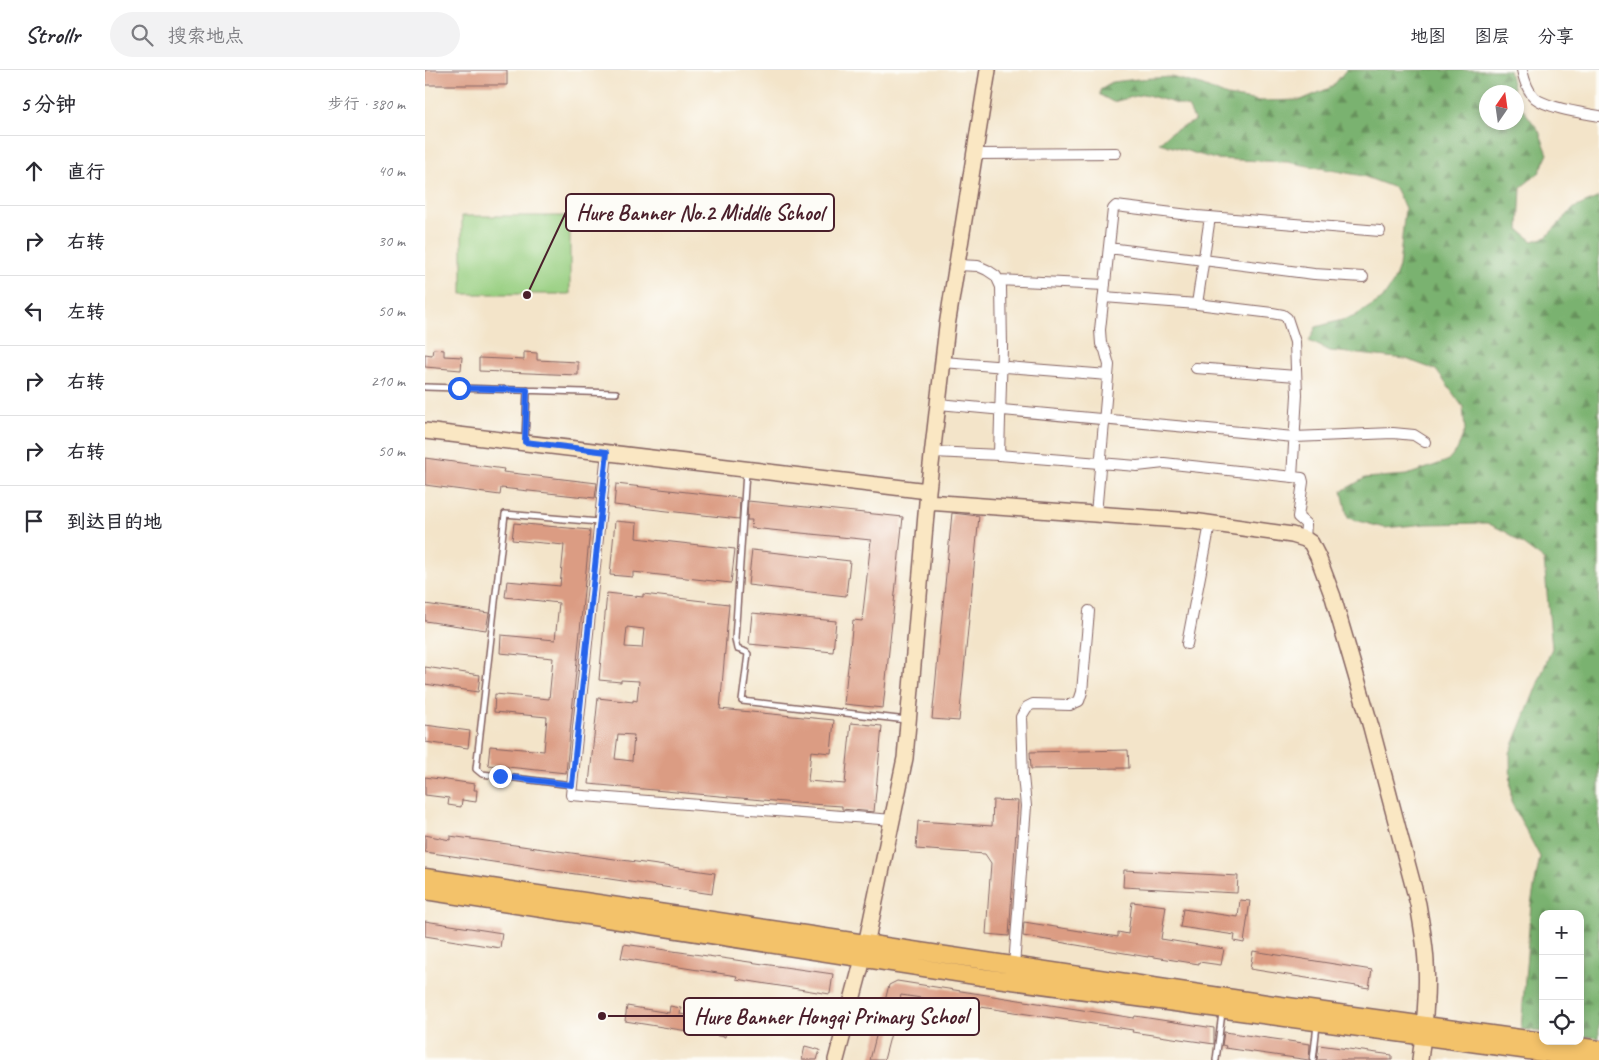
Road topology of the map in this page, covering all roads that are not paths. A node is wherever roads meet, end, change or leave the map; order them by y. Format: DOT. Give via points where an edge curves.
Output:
graph roads {
  1 [pos="988,70"];
  2 [pos="1521,70"];
  3 [pos="1599,116"];
  4 [pos="1116,153"];
  5 [pos="975,154"];
  6 [pos="1210,217"];
  7 [pos="1380,231"];
  8 [pos="1109,248"];
  9 [pos="1204,259"];
  10 [pos="957,265"];
  11 [pos="1363,276"];
  12 [pos="997,280"];
  13 [pos="1105,285"];
  14 [pos="1104,297"];
  15 [pos="1197,304"];
  16 [pos="943,362"];
  17 [pos="1002,366"];
  18 [pos="1196,368"];
  19 [pos="1108,375"];
  20 [pos="1296,376"];
  21 [pos="425,387"];
  22 [pos="527,390"];
  23 [pos="616,393"];
  24 [pos="939,404"];
  25 [pos="1001,409"];
  26 [pos="1104,419"];
  27 [pos="425,431"];
  28 [pos="1294,436"];
  29 [pos="525,442"];
  30 [pos="1425,442"];
  31 [pos="607,452"];
  32 [pos="933,452"];
  33 [pos="999,455"];
  34 [pos="1100,463"];
  35 [pos="746,469"];
  36 [pos="1291,477"];
  37 [pos="928,497"];
  38 [pos="1096,514"];
  39 [pos="599,522"];
  40 [pos="1211,524"];
  41 [pos="1305,538"];
  42 [pos="1089,610"];
  43 [pos="1187,644"];
  44 [pos="909,720"];
  45 [pos="572,785"];
  46 [pos="893,820"];
  47 [pos="425,877"];
  48 [pos="425,891"];
  49 [pos="864,951"];
  50 [pos="1014,966"];
  51 [pos="1222,1010"];
  52 [pos="1317,1022"];
  53 [pos="1423,1031"];
  54 [pos="1539,1041"];
  55 [pos="1571,1045"];
  56 [pos="1599,1049"];
  57 [pos="836,1060"];
  58 [pos="1216,1060"];
  59 [pos="1313,1060"];
  60 [pos="1420,1060"];
  61 [pos="1595,1060"];
  1 -- 5 [label="street"];
  2 -- 3 [label="street" via="1535,98 1553,106"];
  4 -- 5 [label="street"];
  5 -- 10 [label="street"];
  6 -- 7 [label="street"];
  6 -- 8 [label="street" via="1116,206"];
  6 -- 9 [label="street"];
  8 -- 9 [label="street"];
  8 -- 13 [label="street"];
  9 -- 11 [label="street" via="1313,274"];
  9 -- 15 [label="street"];
  10 -- 12 [label="street" via="978,266 996,276"];
  10 -- 16 [label="street"];
  12 -- 13 [label="street"];
  12 -- 17 [label="street" via="1001,287"];
  13 -- 14 [label="street"];
  14 -- 15 [label="street"];
  14 -- 19 [label="street" via="1100,330 1101,344 1109,365"];
  15 -- 20 [label="street" via="1283,315 1295,342"];
  16 -- 17 [label="street"];
  16 -- 24 [label="street"];
  17 -- 19 [label="street"];
  17 -- 25 [label="street"];
  18 -- 20 [label="street"];
  19 -- 26 [label="street"];
  20 -- 28 [label="street"];
  21 -- 22 [label="lane"];
  22 -- 23 [label="lane"];
  22 -- 29 [label="lane"];
  24 -- 25 [label="street"];
  24 -- 32 [label="street"];
  25 -- 26 [label="street"];
  25 -- 33 [label="street"];
  26 -- 28 [label="street"];
  26 -- 34 [label="street"];
  27 -- 29 [label="street"];
  28 -- 30 [label="street" via="1393,433 1414,435"];
  28 -- 36 [label="street"];
  29 -- 31 [label="street"];
  31 -- 35 [label="street"];
  31 -- 39 [label="street"];
  32 -- 33 [label="street"];
  32 -- 37 [label="street"];
  33 -- 34 [label="street"];
  34 -- 36 [label="street" via="1137,466 1164,463"];
  34 -- 38 [label="street"];
  35 -- 37 [label="street"];
  35 -- 44 [label="lane" via="735,639 737,649 749,654 742,701"];
  36 -- 41 [label="street" via="1302,478 1303,482 1298,517 1306,524"];
  37 -- 38 [label="street"];
  37 -- 44 [label="street"];
  38 -- 40 [label="street"];
  39 -- 45 [label="street"];
  39 -- 45 [label="lane" via="505,514 477,759 476,769 481,774"];
  40 -- 41 [label="street"];
  40 -- 43 [label="street"];
  41 -- 53 [label="street" via="1318,557 1333,597 1418,904 1426,962"];
  42 -- 50 [label="street" via="1079,701 1033,704 1021,717 1026,806"];
  44 -- 46 [label="street"];
  45 -- 46 [label="street" via="571,795"];
  46 -- 49 [label="street"];
  47 -- 49 [label="main road"];
  48 -- 49 [label="main road"];
  49 -- 50 [label="main road"];
  49 -- 51 [label="main road" via="982,977"];
  49 -- 57 [label="street"];
  50 -- 53 [label="main road"];
  51 -- 52 [label="main road"];
  51 -- 58 [label="lane"];
  52 -- 53 [label="main road"];
  52 -- 59 [label="lane"];
  53 -- 54 [label="main road"];
  53 -- 60 [label="street"];
  53 -- 61 [label="main road"];
  55 -- 56 [label="main road"];
}
